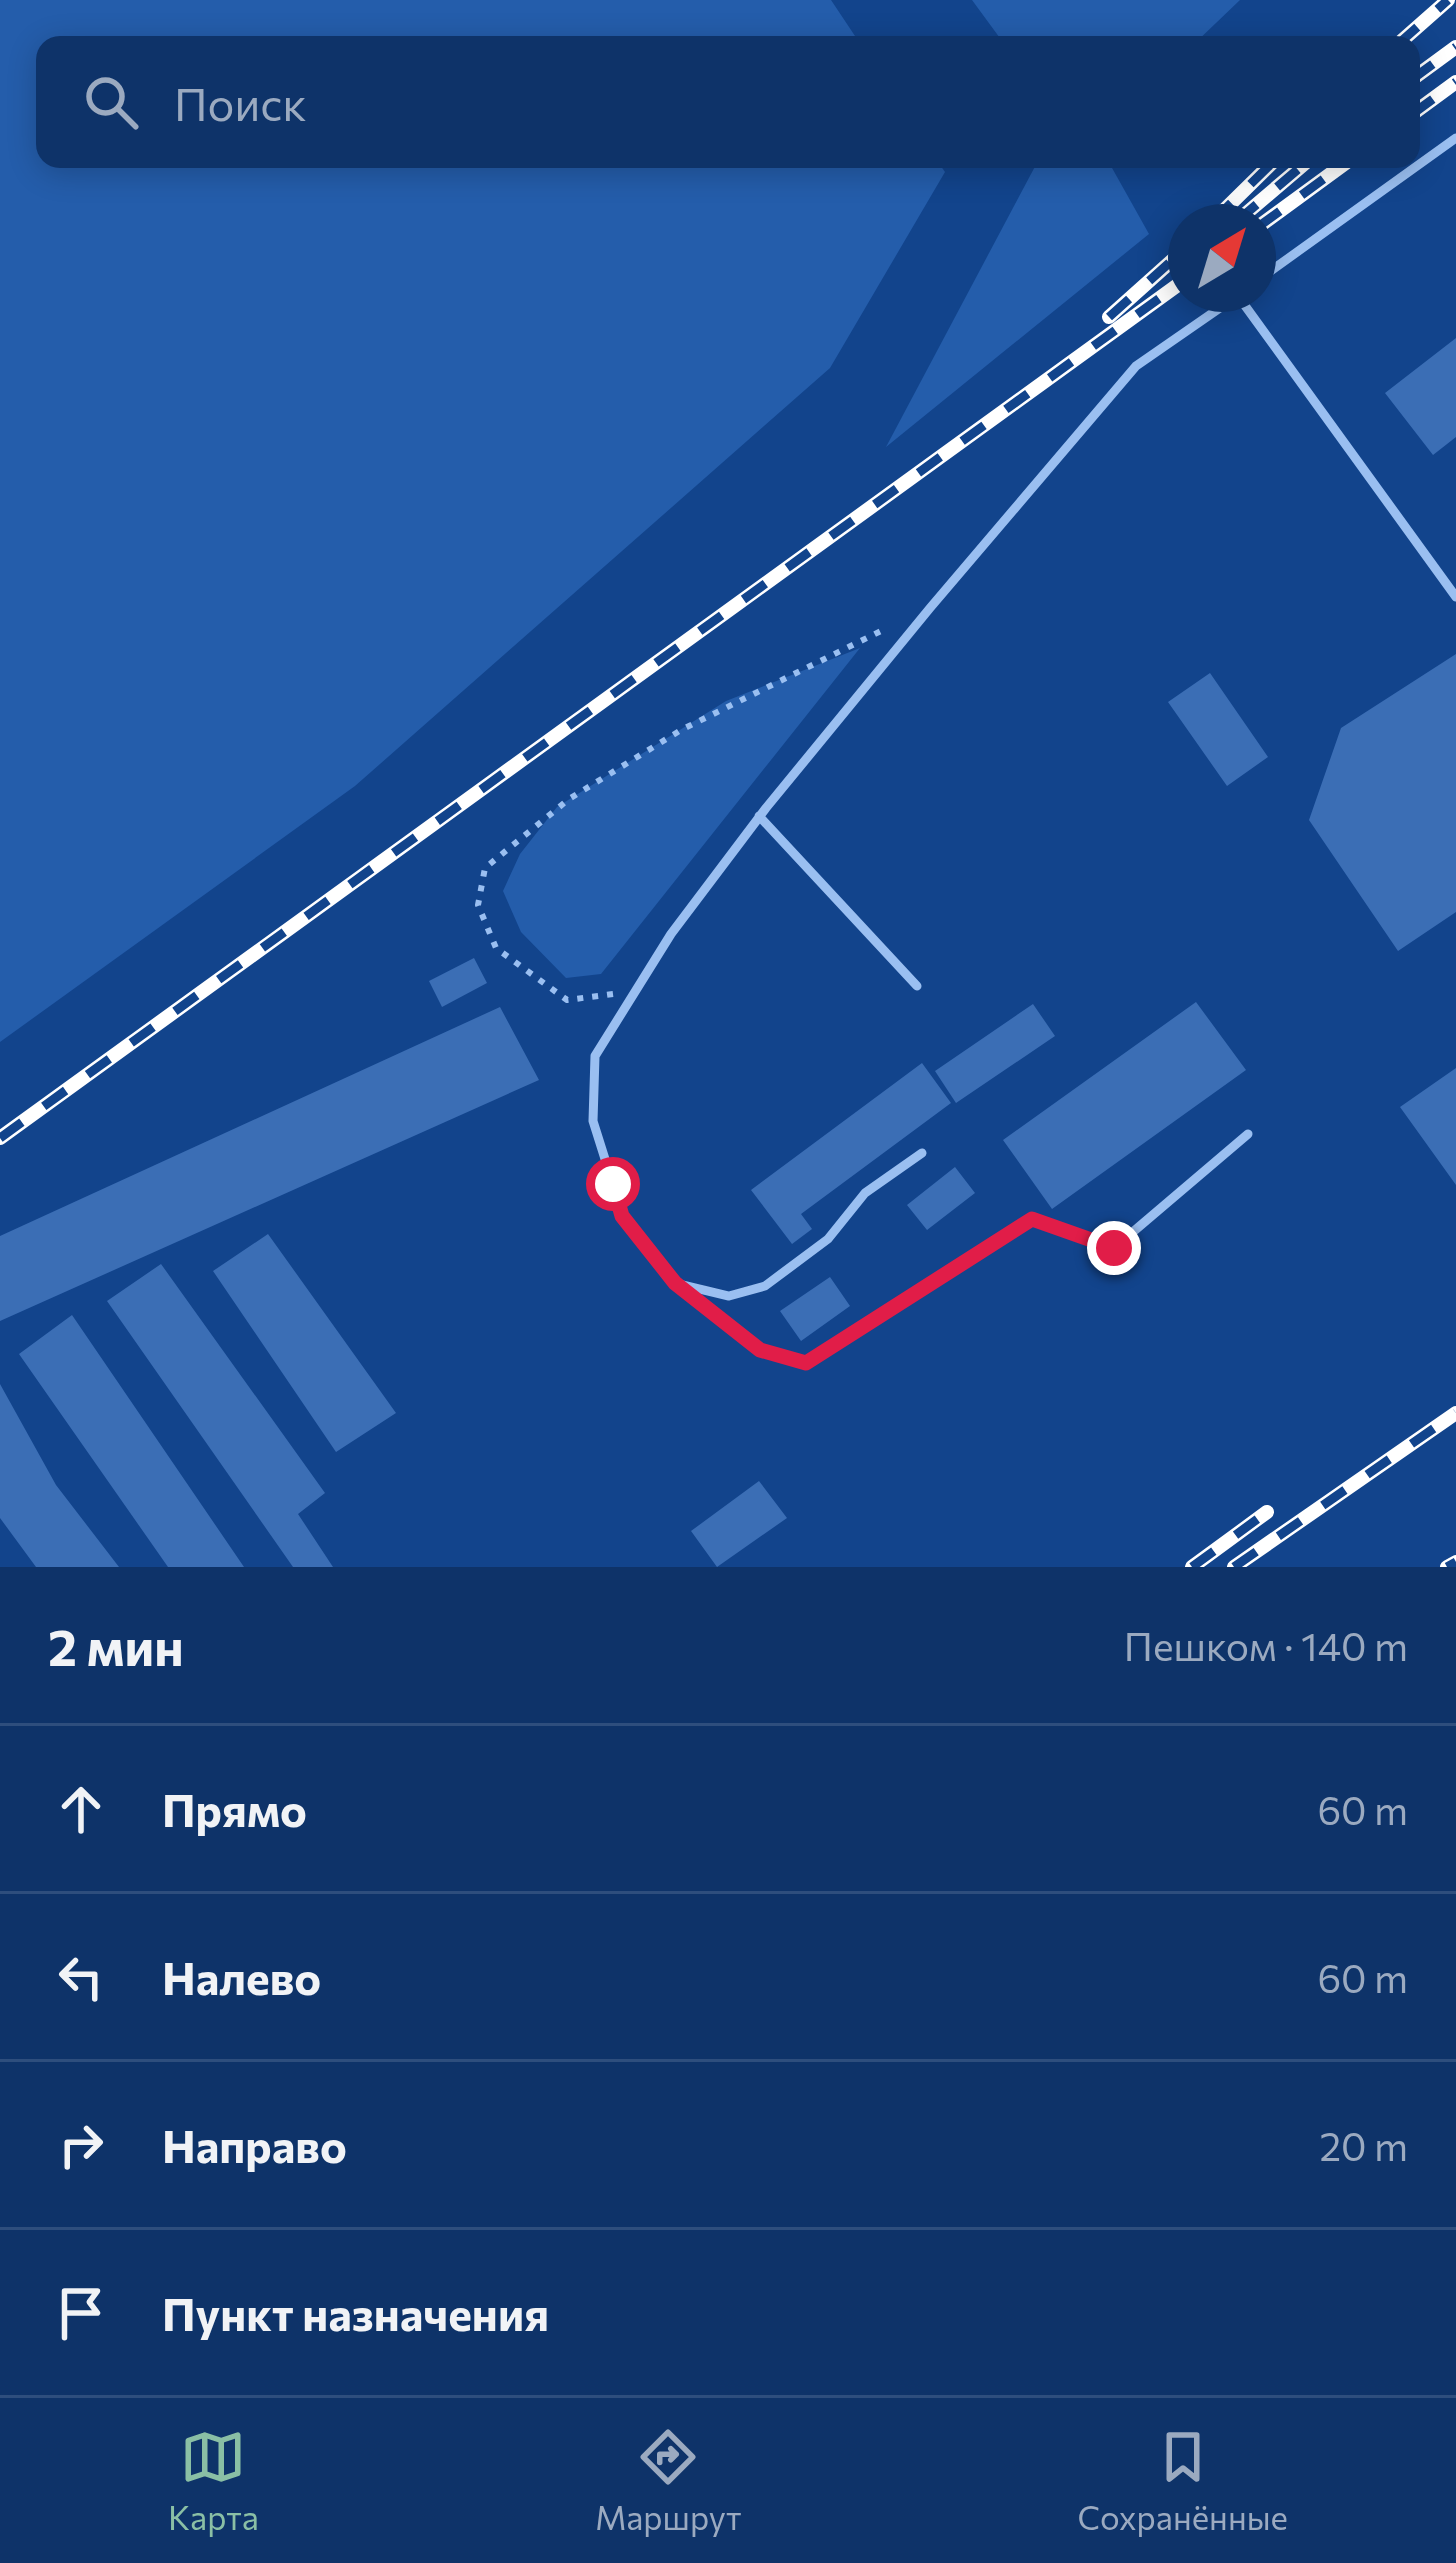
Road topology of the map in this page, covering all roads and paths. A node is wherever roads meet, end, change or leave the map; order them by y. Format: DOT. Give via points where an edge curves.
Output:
graph roads {
  1 [pos="1456,138"];
  2 [pos="1420,164"];
  3 [pos="1414,168"];
  4 [pos="1276,267"];
  5 [pos="1215,312"];
  6 [pos="1251,312"];
  7 [pos="1456,597"];
  8 [pos="888,628"];
  9 [pos="759,816"];
  10 [pos="917,986"];
  11 [pos="635,992"];
  12 [pos="1248,1134"];
  13 [pos="922,1153"];
  14 [pos="675,1283"];
  1 -- 2 [label="lane"];
  3 -- 4 [label="lane"];
  5 -- 9 [label="lane" via="1136,367"];
  6 -- 7 [label="lane"];
  8 -- 11 [label="path" via="681,730 569,800 485,868 478,904 496,948 568,1000"];
  9 -- 10 [label="lane"];
  9 -- 11 [label="lane"];
  11 -- 14 [label="lane" via="595,1056 593,1121 622,1216"];
  12 -- 14 [label="lane" via="1114,1248 1032,1219 806,1363 760,1350"];
  13 -- 14 [label="lane" via="865,1193 828,1240 765,1286 729,1296"];
}
